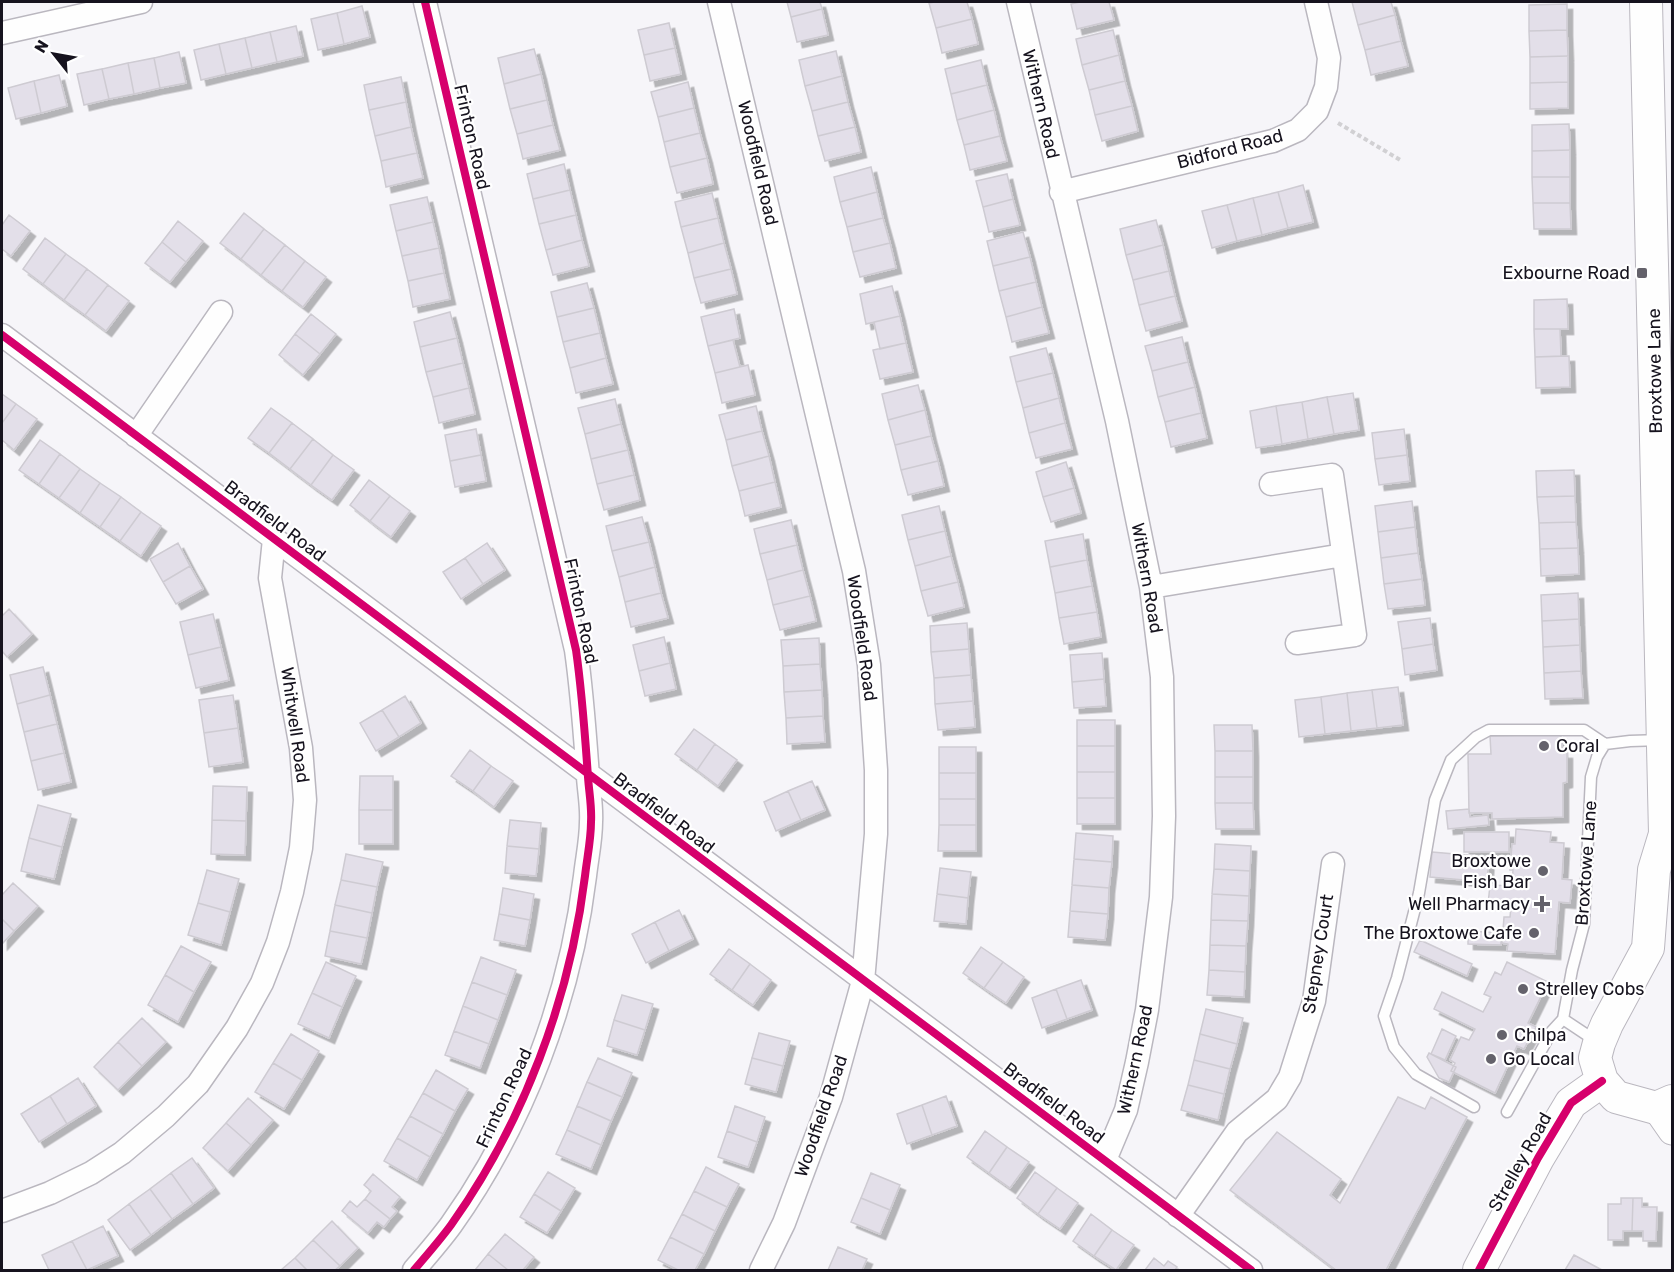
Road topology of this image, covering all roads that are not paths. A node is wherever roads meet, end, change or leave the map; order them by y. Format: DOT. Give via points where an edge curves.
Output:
graph roads {
  1 [pos="141,2"];
  2 [pos="425,2"];
  3 [pos="719,2"];
  4 [pos="1018,2"];
  5 [pos="1316,2"];
  6 [pos="1646,2"];
  7 [pos="2,33"];
  8 [pos="1061,192"];
  9 [pos="1662,237"];
  10 [pos="221,312"];
  11 [pos="2,335"];
  12 [pos="136,436"];
  13 [pos="1271,484"];
  14 [pos="274,539"];
  15 [pos="1343,555"];
  16 [pos="1150,587"];
  17 [pos="1296,643"];
  18 [pos="1662,740"];
  19 [pos="1605,744"];
  20 [pos="588,775"];
  21 [pos="1669,831"];
  22 [pos="1333,864"];
  23 [pos="1572,970"];
  24 [pos="863,981"];
  25 [pos="1563,1019"];
  26 [pos="1599,1042"];
  27 [pos="1602,1081"];
  28 [pos="1474,1107"];
  29 [pos="1507,1112"];
  30 [pos="1667,1114"];
  31 [pos="1105,1160"];
  32 [pos="2,1211"];
  33 [pos="1178,1216"];
  34 [pos="414,1270"];
  35 [pos="761,1270"];
  36 [pos="1251,1270"];
  37 [pos="1479,1270"];
  1 -- 7 [label="street"];
  2 -- 20 [label="street, Frinton Road" via="576,650"];
  3 -- 24 [label="street, Woodfield Road" via="851,559 869,665 876,834"];
  4 -- 8 [label="street, Withern Road"];
  5 -- 8 [label="street, Bidford Road" via="1329,58 1326,87 1317,111 1298,130 1273,141"];
  6 -- 9 [label="main road, Broxtowe Lane"];
  8 -- 16 [label="street, Withern Road" via="1117,421"];
  9 -- 18 [label="main road, Broxtowe Lane"];
  10 -- 12 [label="street"];
  11 -- 12 [label="street, Bradfield Road"];
  12 -- 14 [label="street, Bradfield Road"];
  13 -- 15 [label="street" via="1332,475"];
  14 -- 20 [label="street, Bradfield Road"];
  14 -- 32 [label="street, Whitwell Road" via="270,578 301,748 305,800 292,892 262,983 237,1028 198,1083 166,1116 91,1173"];
  15 -- 16 [label="street"];
  15 -- 17 [label="street" via="1355,635"];
  16 -- 31 [label="street, Withern Road" via="1163,698 1161,897 1137,1062 1126,1110"];
  18 -- 19 [label="lane"];
  18 -- 21 [label="main road, Broxtowe Lane"];
  19 -- 23 [label="lane, Broxtowe Lane" via="1592,777 1584,924"];
  19 -- 28 [label="lane" via="1584,730 1488,730 1451,760 1435,801 1419,893 1383,1016 1394,1047 1416,1074"];
  20 -- 24 [label="street, Bradfield Road"];
  20 -- 34 [label="street, Frinton Road" via="591,822 583,896 564,988 543,1049 495,1153 452,1224"];
  21 -- 26 [label="main road, Broxtowe Lane" via="1654,870 1648,948"];
  22 -- 33 [label="street, Stepney Court" via="1314,1000 1290,1077 1277,1099 1237,1132"];
  23 -- 25 [label="lane, Strelley Road"];
  24 -- 31 [label="street, Bradfield Road"];
  24 -- 35 [label="street, Woodfield Road" via="831,1097 784,1223"];
  25 -- 26 [label="lane"];
  25 -- 29 [label="lane, Strelley Road" via="1552,1031"];
  26 -- 27 [label="main road" via="1595,1058"];
  27 -- 30 [label="main road" via="1616,1097"];
  27 -- 37 [label="main road, Strelley Road" via="1571,1103"];
  31 -- 33 [label="street, Bradfield Road"];
  33 -- 36 [label="street, Bradfield Road"];
}
